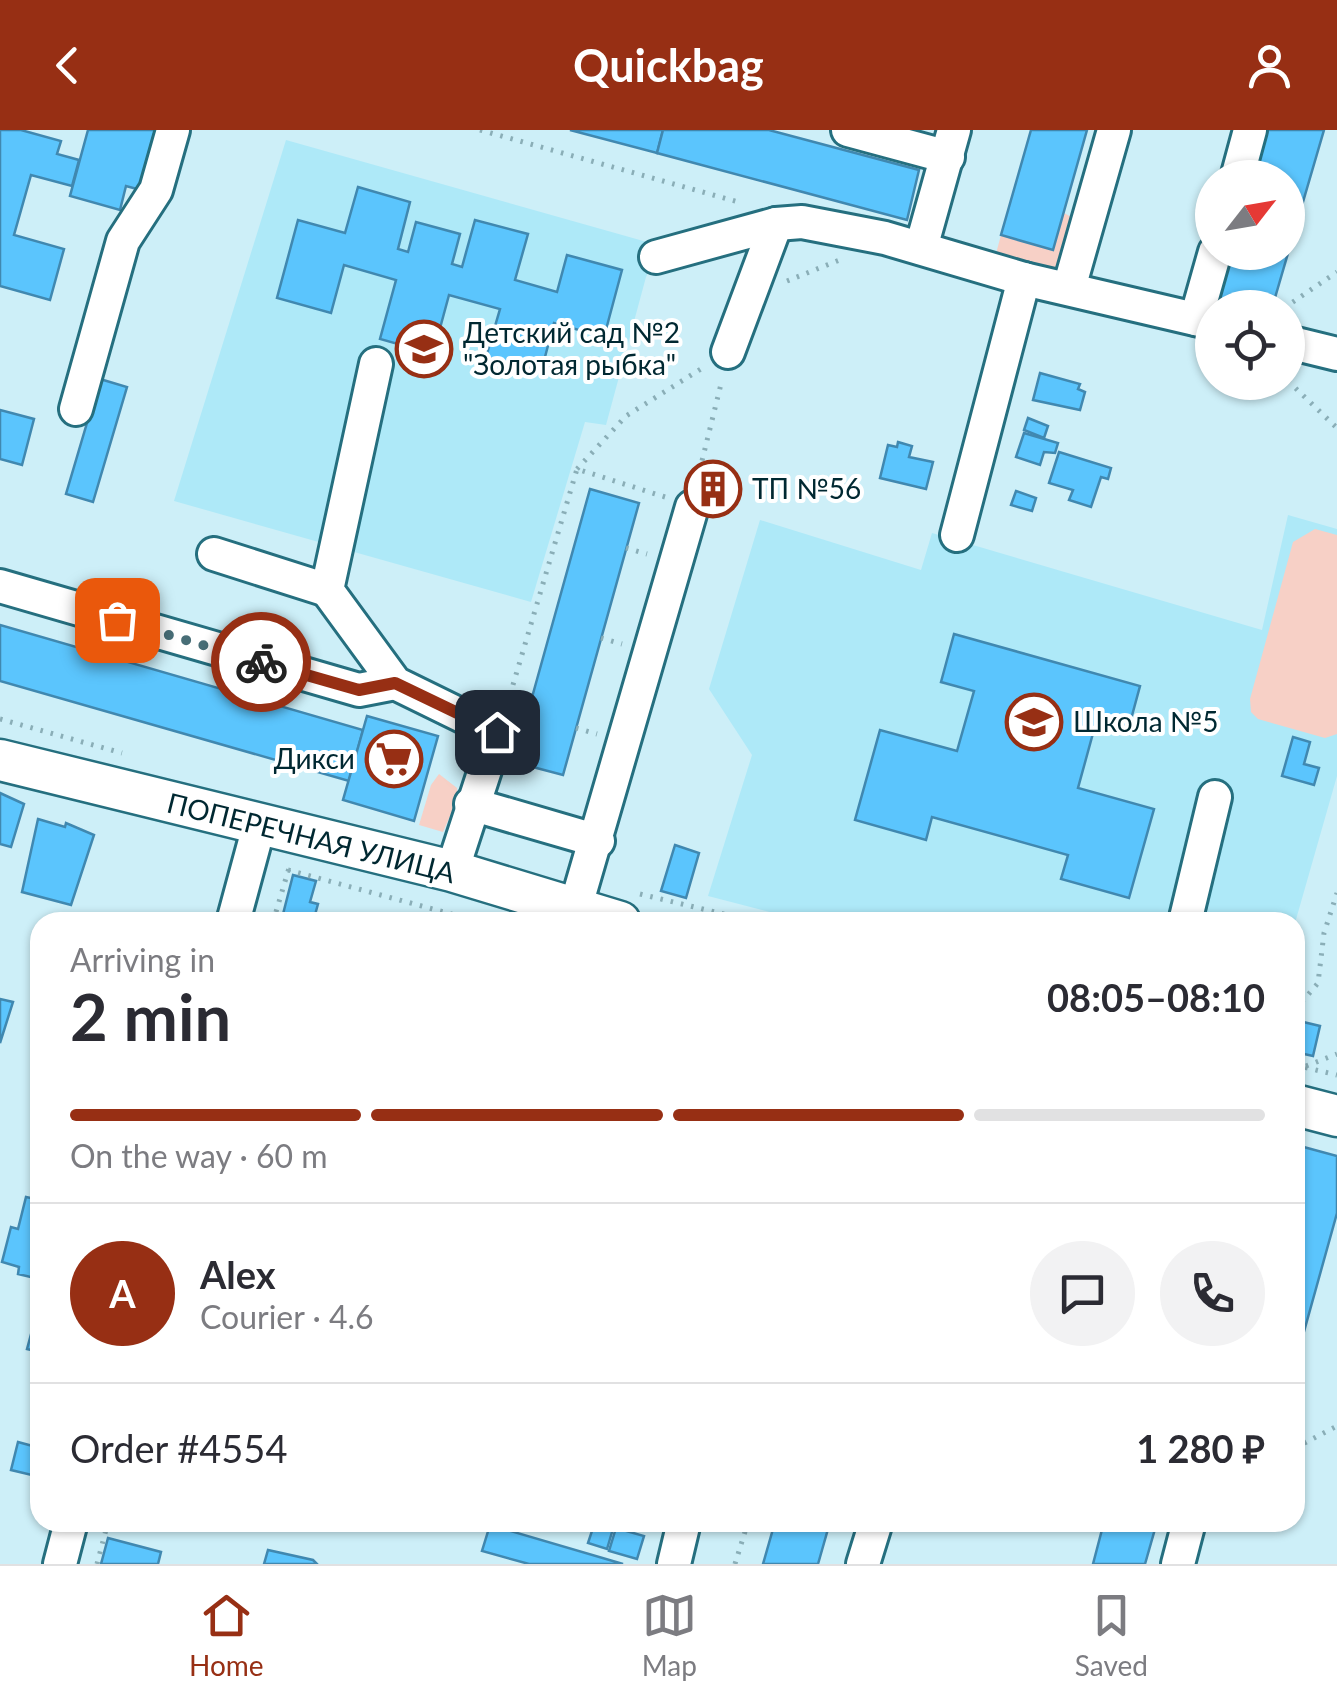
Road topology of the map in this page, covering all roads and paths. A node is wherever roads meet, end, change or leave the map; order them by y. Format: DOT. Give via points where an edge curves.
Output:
graph roads {
  1 [pos="173,130"];
  2 [pos="480,130"];
  3 [pos="848,130"];
  4 [pos="1114,130"];
  5 [pos="1250,130"];
  6 [pos="951,144"];
  7 [pos="1242,160"];
  8 [pos="776,224"];
  9 [pos="885,238"];
  10 [pos="921,248"];
  11 [pos="656,257"];
  12 [pos="1337,272"];
  13 [pos="1024,279"];
  14 [pos="1069,288"];
  15 [pos="751,293"];
  16 [pos="1305,294"];
  17 [pos="1195,319"];
  18 [pos="1305,346"];
  19 [pos="728,352"];
  20 [pos="1337,354"];
  21 [pos="376,364"];
  22 [pos="1305,397"];
  23 [pos="76,409"];
  24 [pos="1337,428"];
  25 [pos="576,469"];
  26 [pos="692,507"];
  27 [pos="957,535"];
  28 [pos="214,554"];
  29 [pos="0,586"];
  30 [pos="327,590"];
  31 [pos="395,683"];
  32 [pos="497,732"];
  33 [pos="0,760"];
  34 [pos="1215,796"];
  35 [pos="471,804"];
  36 [pos="259,826"];
  37 [pos="598,841"];
  38 [pos="291,860"];
  39 [pos="288,870"];
  40 [pos="452,871"];
  41 [pos="1337,893"];
  42 [pos="575,909"];
  43 [pos="236,912"];
  44 [pos="276,912"];
  45 [pos="444,912"];
  46 [pos="585,912"];
  47 [pos="1187,912"];
  48 [pos="1305,999"];
  49 [pos="1337,1054"];
  50 [pos="1337,1076"];
  51 [pos="1305,1081"];
  52 [pos="1305,1084"];
  53 [pos="1305,1091"];
  54 [pos="1337,1116"];
  55 [pos="1337,1426"];
  56 [pos="1305,1443"];
  57 [pos="68,1532"];
  58 [pos="105,1532"];
  59 [pos="682,1532"];
  60 [pos="745,1532"];
  61 [pos="873,1532"];
  62 [pos="1186,1532"];
  63 [pos="60,1564"];
  64 [pos="97,1564"];
  65 [pos="674,1564"];
  66 [pos="735,1564"];
  67 [pos="863,1564"];
  68 [pos="1178,1564"];
  1 -- 23 [label="street" via="156,190 124,241"];
  2 -- 8 [label="path" via="765,210"];
  3 -- 6 [label="street"];
  4 -- 14 [label="street"];
  5 -- 7 [label="street"];
  6 -- 10 [label="street"];
  8 -- 9 [label="street" via="802,222"];
  8 -- 11 [label="street"];
  8 -- 15 [label="street"];
  9 -- 10 [label="street"];
  9 -- 15 [label="path"];
  10 -- 13 [label="street"];
  12 -- 16 [label="path"];
  13 -- 14 [label="street"];
  13 -- 27 [label="street"];
  14 -- 17 [label="street"];
  15 -- 19 [label="street"];
  18 -- 20 [label="street"];
  19 -- 25 [label="path" via="626,416"];
  19 -- 26 [label="path"];
  21 -- 30 [label="street"];
  22 -- 24 [label="path"];
  25 -- 26 [label="path"];
  25 -- 32 [label="path"];
  26 -- 37 [label="street"];
  28 -- 30 [label="street"];
  29 -- 31 [label="street" via="359,690"];
  30 -- 31 [label="street"];
  31 -- 32 [label="street"];
  32 -- 35 [label="street"];
  33 -- 36 [label="main road, ПОПЕРЕЧНАЯ УЛИЦА"];
  34 -- 47 [label="street"];
  35 -- 37 [label="street"];
  35 -- 40 [label="street"];
  36 -- 40 [label="main road, ПОПЕРЕЧНАЯ УЛИЦА"];
  36 -- 43 [label="street"];
  37 -- 42 [label="street"];
  38 -- 39 [label="path"];
  39 -- 44 [label="path"];
  39 -- 45 [label="path"];
  40 -- 42 [label="main road, ПОПЕРЕЧНАЯ УЛИЦА"];
  41 -- 48 [label="path" via="1318,984"];
  42 -- 46 [label="main road, ПОПЕРЕЧНАЯ УЛИЦА"];
  49 -- 51 [label="path"];
  50 -- 52 [label="path"];
  53 -- 54 [label="main road"];
  55 -- 56 [label="path"];
  57 -- 63 [label="street"];
  58 -- 64 [label="path"];
  59 -- 65 [label="street"];
  60 -- 66 [label="path"];
  61 -- 67 [label="street"];
  62 -- 68 [label="street"];
}
